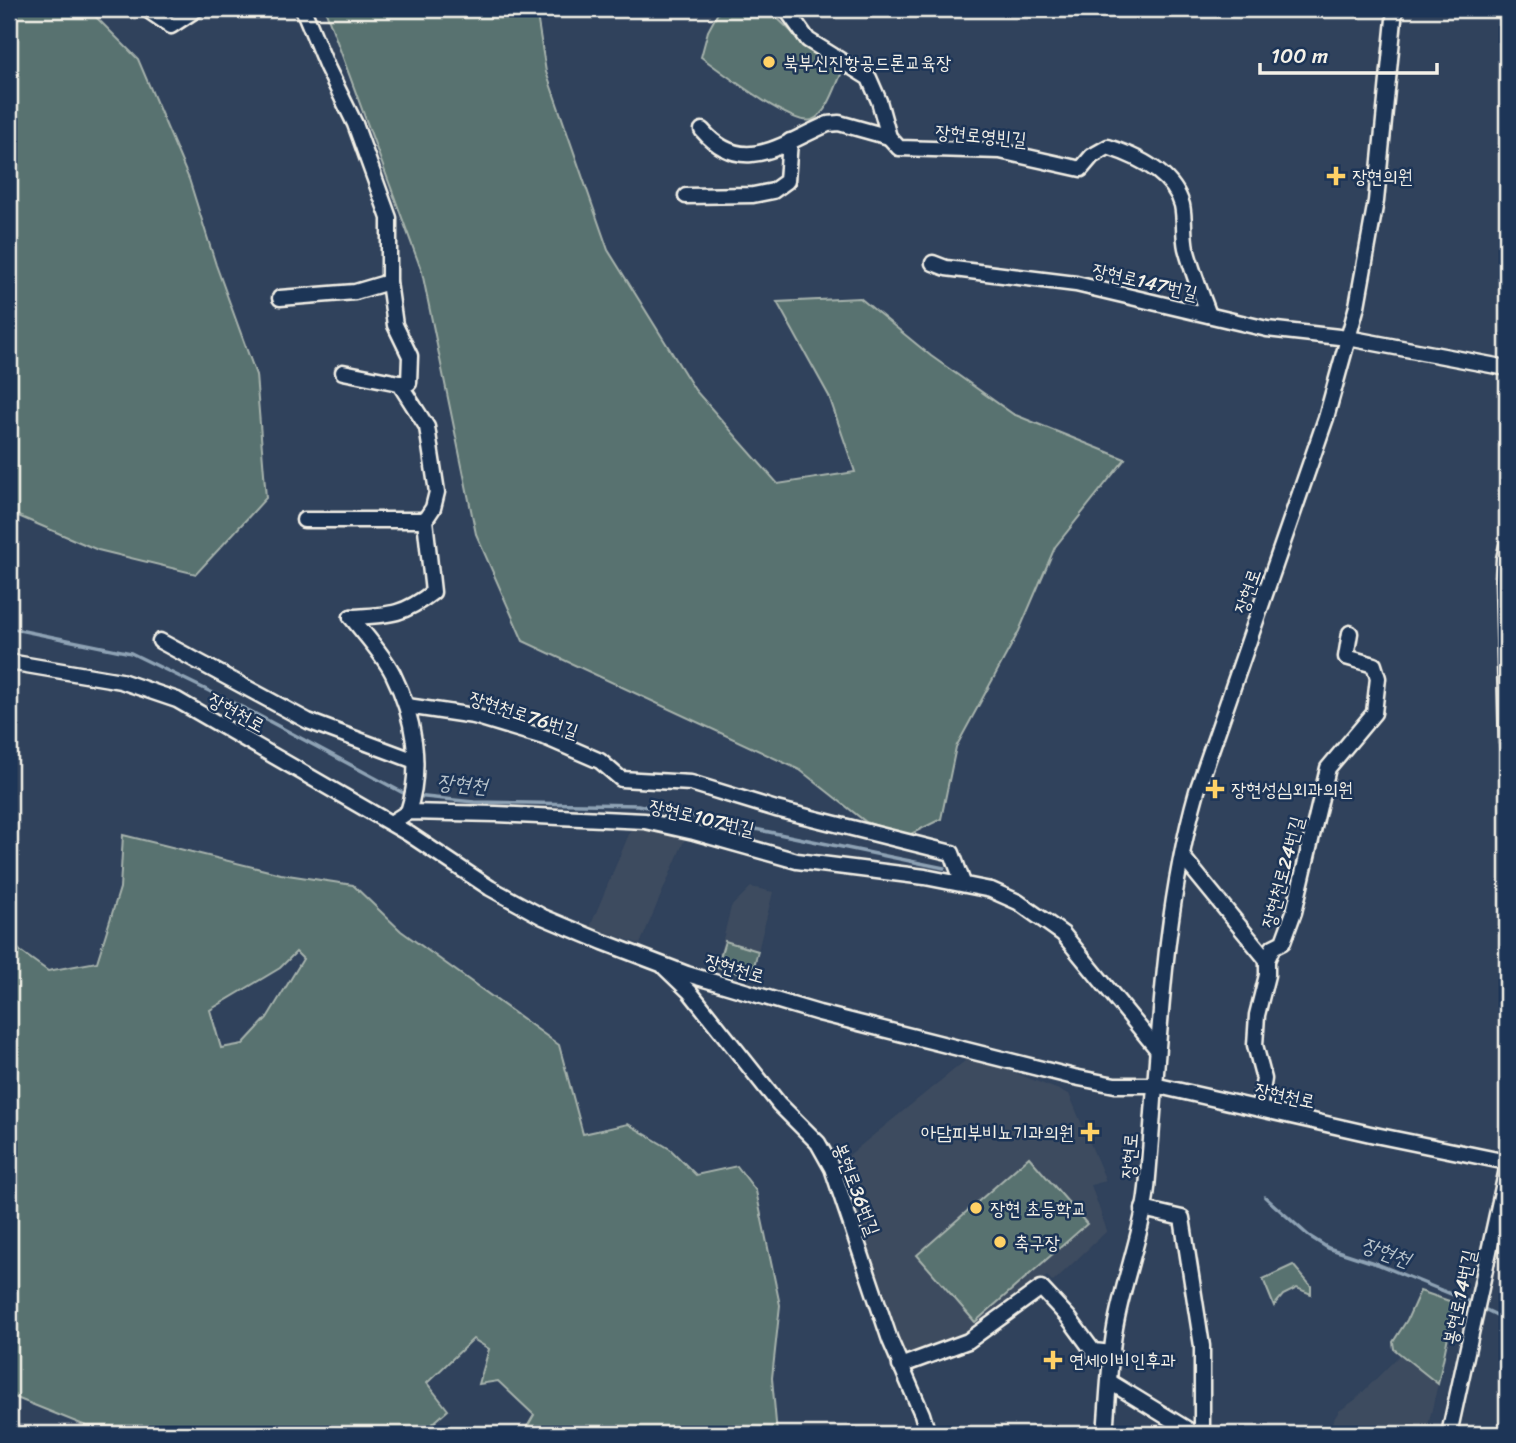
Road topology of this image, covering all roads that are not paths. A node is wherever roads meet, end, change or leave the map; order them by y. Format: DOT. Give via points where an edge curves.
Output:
graph roads {
  1 [pos="146,9"];
  2 [pos="197,9"];
  3 [pos="303,9"];
  4 [pos="786,9"];
  5 [pos="1395,9"];
  6 [pos="702,130"];
  7 [pos="889,137"];
  8 [pos="790,141"];
  9 [pos="686,196"];
  10 [pos="933,263"];
  11 [pos="389,282"];
  12 [pos="280,298"];
  13 [pos="1209,315"];
  14 [pos="1348,338"];
  15 [pos="1507,368"];
  16 [pos="343,372"];
  17 [pos="399,383"];
  18 [pos="304,520"];
  19 [pos="425,520"];
  20 [pos="1507,546"];
  21 [pos="1350,633"];
  22 [pos="160,641"];
  23 [pos="9,662"];
  24 [pos="407,706"];
  25 [pos="1507,743"];
  26 [pos="415,761"];
  27 [pos="621,779"];
  28 [pos="409,808"];
  29 [pos="391,823"];
  30 [pos="1182,856"];
  31 [pos="963,883"];
  32 [pos="1267,960"];
  33 [pos="690,983"];
  34 [pos="1157,1049"];
  35 [pos="1153,1085"];
  36 [pos="1259,1108"];
  37 [pos="1507,1161"];
  38 [pos="1507,1169"];
  39 [pos="1143,1209"];
  40 [pos="1113,1353"];
  41 [pos="900,1366"];
  42 [pos="1110,1382"];
  43 [pos="928,1434"];
  44 [pos="1105,1434"];
  45 [pos="1195,1434"];
  46 [pos="1202,1434"];
  47 [pos="1449,1434"];
  1 -- 2 [label="street" via="171,26"];
  3 -- 11 [label="street" via="355,124 389,218"];
  4 -- 7 [label="street" via="808,40 869,78"];
  5 -- 14 [label="street, 장현로" via="1376,201"];
  6 -- 8 [label="street" via="733,154 764,151"];
  7 -- 8 [label="street" via="839,122"];
  7 -- 13 [label="street, 장현로영빈길" via="899,148 1000,151 1081,169 1108,147 1157,170 1182,204 1185,246"];
  8 -- 9 [label="street" via="787,181 773,191"];
  10 -- 13 [label="street, 장현로147번길" via="1076,284"];
  11 -- 12 [label="street" via="355,292"];
  11 -- 17 [label="street" via="395,325 410,356 409,383"];
  13 -- 14 [label="street, 장현로147번길" via="1268,329"];
  14 -- 15 [label="street"];
  14 -- 30 [label="street, 장현로" via="1322,431 1197,791"];
  16 -- 17 [label="street"];
  17 -- 19 [label="street" via="427,427 438,492"];
  18 -- 19 [label="street"];
  19 -- 24 [label="street" via="433,592 415,607 390,615 351,617 392,672"];
  20 -- 25 [label="street" via="1503,580"];
  21 -- 32 [label="street, 장현천로24번길" via="1346,657 1374,665 1378,678 1374,713 1328,768 1294,912 1283,942 1273,947"];
  22 -- 26 [label="street" via="308,721"];
  23 -- 29 [label="street, 장현천로" via="121,681 177,700"];
  24 -- 26 [label="street"];
  24 -- 27 [label="street, 장현천로76번길" via="474,716 547,738 600,761"];
  26 -- 28 [label="street" via="417,777"];
  27 -- 31 [label="street, 장현로107번길" via="691,783 776,810 952,853"];
  28 -- 29 [label="street"];
  28 -- 31 [label="street, 장현로107번길" via="645,821 797,861"];
  29 -- 33 [label="street, 장현천로" via="543,917 661,964"];
  30 -- 32 [label="street"];
  30 -- 34 [label="street, 장현로"];
  31 -- 34 [label="street, 장현로107번길" via="1018,902 1063,934"];
  32 -- 36 [label="street, 장현천로24번길" via="1256,1025 1255,1045 1264,1079"];
  33 -- 35 [label="street, 장현천로" via="1074,1077 1115,1085"];
  33 -- 41 [label="street, 봉현로36번길" via="779,1104 818,1143 832,1168"];
  34 -- 35 [label="street, 장현로"];
  35 -- 36 [label="street, 장현천로"];
  35 -- 39 [label="street, 장현로"];
  36 -- 37 [label="street, 장현천로"];
  38 -- 47 [label="street, 봉현로14번길"];
  39 -- 40 [label="street, 장현로"];
  39 -- 46 [label="street" via="1182,1218 1202,1346"];
  40 -- 41 [label="street" via="1093,1351 1041,1288 968,1341"];
  40 -- 42 [label="street, 장현로"];
  41 -- 43 [label="street, 봉현로36번길"];
  42 -- 44 [label="street, 장현로"];
  42 -- 45 [label="street"];
}
